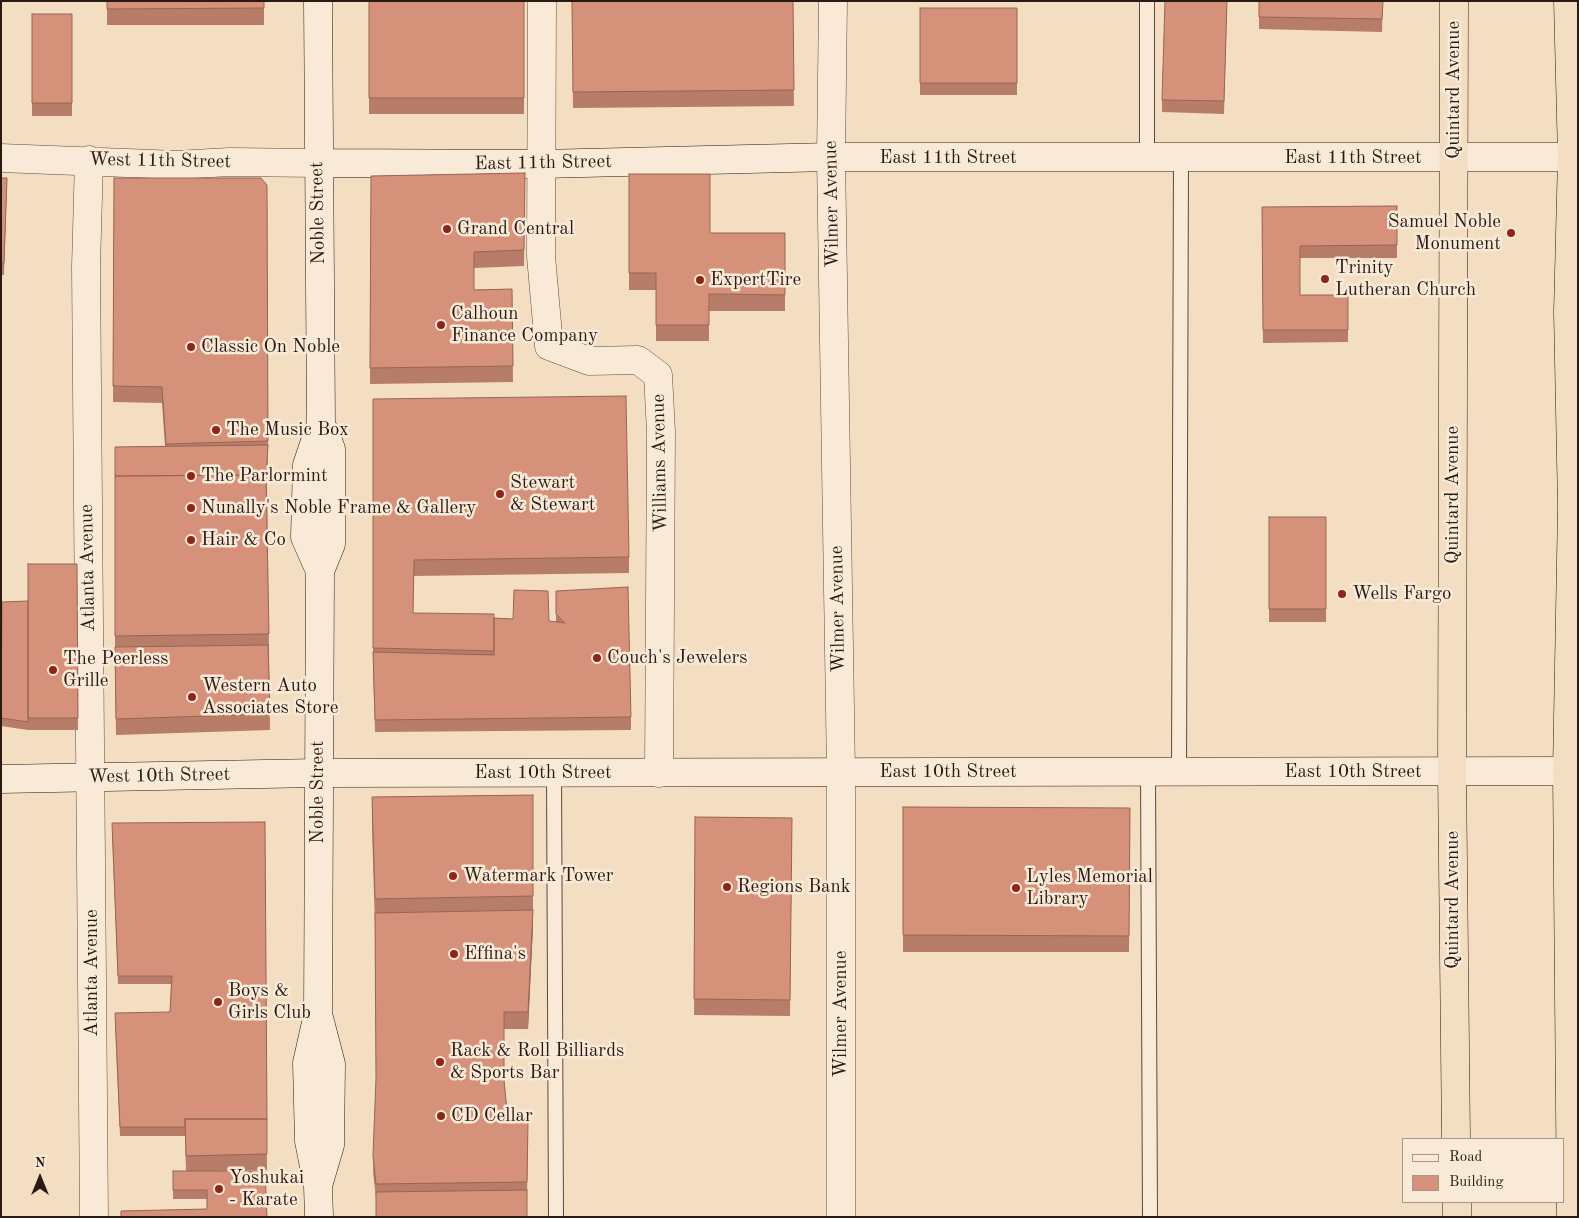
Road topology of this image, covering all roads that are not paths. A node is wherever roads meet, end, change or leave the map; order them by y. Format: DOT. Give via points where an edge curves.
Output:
graph roads {
  1 [pos="318,1"];
  2 [pos="542,1"];
  3 [pos="833,1"];
  4 [pos="1146,1"];
  5 [pos="1454,1"];
  6 [pos="1568,1"];
  7 [pos="831,157"];
  8 [pos="1454,157"];
  9 [pos="1575,157"];
  10 [pos="1,158"];
  11 [pos="1147,158"];
  12 [pos="1181,158"];
  13 [pos="89,160"];
  14 [pos="318,163"];
  15 [pos="542,164"];
  16 [pos="1574,424"];
  17 [pos="1452,771"];
  18 [pos="1572,771"];
  19 [pos="841,772"];
  20 [pos="1148,772"];
  21 [pos="1179,772"];
  22 [pos="318,773"];
  23 [pos="554,773"];
  24 [pos="659,773"];
  25 [pos="1,778"];
  26 [pos="91,778"];
  27 [pos="1456,1138"];
  28 [pos="1457,1203"];
  29 [pos="94,1217"];
  30 [pos="319,1217"];
  31 [pos="556,1217"];
  32 [pos="840,1217"];
  33 [pos="1150,1217"];
  34 [pos="1457,1217"];
  35 [pos="1571,1217"];
  1 -- 14 [label="street, Noble Street"];
  2 -- 15 [label="street, Williams Avenue"];
  3 -- 7 [label="street, Wilmer Avenue"];
  4 -- 11 [label="lane"];
  5 -- 8 [label="highway, Quintard Avenue"];
  6 -- 9 [label="highway"];
  7 -- 11 [label="street, East 11th Street"];
  7 -- 15 [label="street, East 11th Street"];
  7 -- 19 [label="street, Wilmer Avenue"];
  8 -- 9 [label="street, East 11th Street"];
  8 -- 12 [label="street, East 11th Street"];
  8 -- 17 [label="highway, Quintard Avenue"];
  9 -- 16 [label="highway" via="1568,312"];
  10 -- 13 [label="street, West 11th Street"];
  11 -- 12 [label="street, East 11th Street"];
  12 -- 21 [label="lane"];
  13 -- 14 [label="street, West 11th Street" via="177,165"];
  13 -- 26 [label="street, Atlanta Avenue" via="86,267"];
  14 -- 15 [label="street, East 11th Street"];
  14 -- 22 [label="street, Noble Street" via="321,424 332,450 332,544 320,571"];
  15 -- 24 [label="street, Williams Avenue" via="541,256 549,346 589,361 638,360 658,375 662,432"];
  16 -- 18 [label="highway"];
  17 -- 18 [label="street, East 10th Street"];
  17 -- 21 [label="street, East 10th Street"];
  17 -- 27 [label="highway, Quintard Avenue"];
  18 -- 35 [label="highway"];
  19 -- 20 [label="street, East 10th Street"];
  19 -- 24 [label="street, East 10th Street"];
  19 -- 32 [label="street, Wilmer Avenue"];
  20 -- 21 [label="street, East 10th Street"];
  20 -- 33 [label="lane"];
  22 -- 23 [label="street, East 10th Street"];
  22 -- 26 [label="street, West 10th Street"];
  22 -- 30 [label="street, Noble Street" via="318,1014 307,1062 309,1141 318,1186"];
  23 -- 24 [label="street, East 10th Street"];
  23 -- 31 [label="lane"];
  25 -- 26 [label="street, West 10th Street"];
  26 -- 29 [label="street, Atlanta Avenue"];
  28 -- 34 [label="highway"];
}
